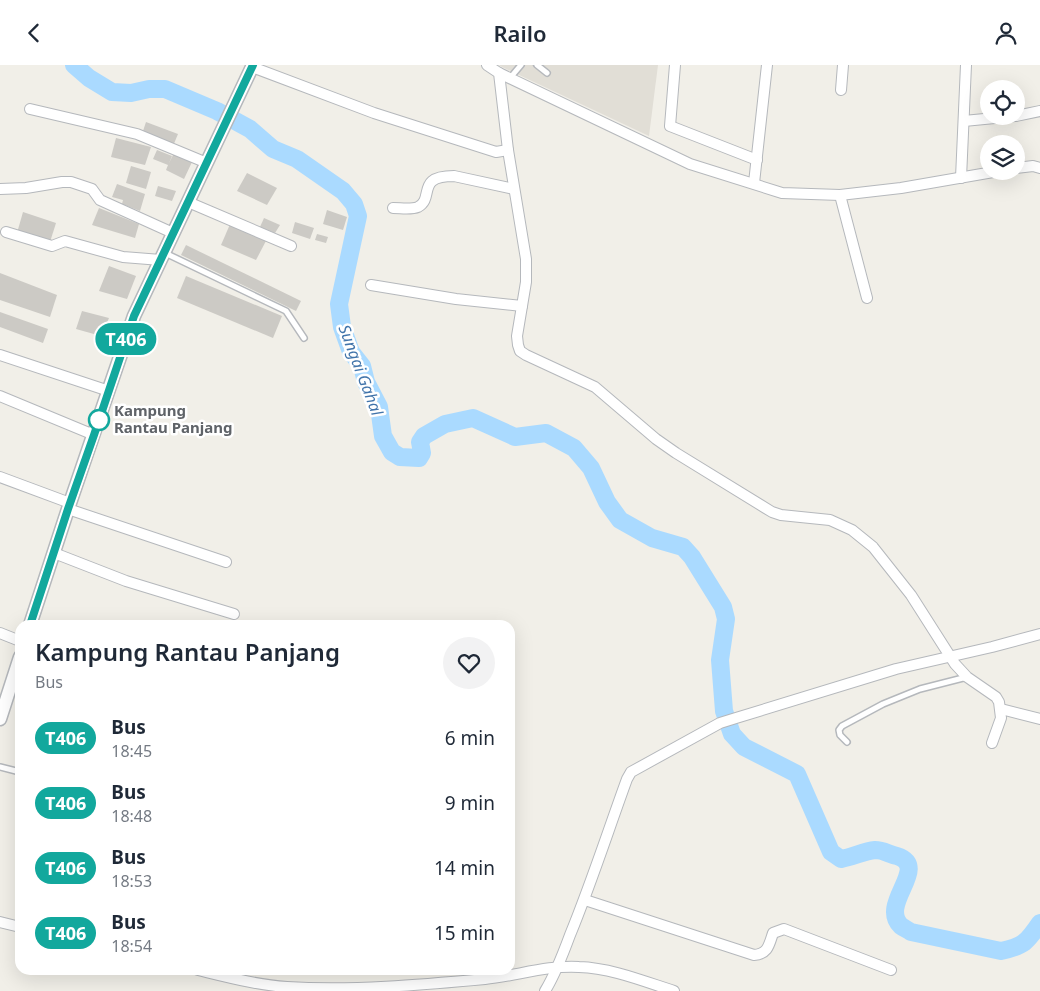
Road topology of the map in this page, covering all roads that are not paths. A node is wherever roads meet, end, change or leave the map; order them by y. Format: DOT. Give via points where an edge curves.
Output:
graph roads {
  1 [pos="487,65"];
  2 [pos="520,65"];
  3 [pos="537,65"];
  4 [pos="675,65"];
  5 [pos="767,65"];
  6 [pos="843,65"];
  7 [pos="966,65"];
  8 [pos="253,66"];
  9 [pos="499,73"];
  10 [pos="547,73"];
  11 [pos="510,79"];
  12 [pos="841,90"];
  13 [pos="30,109"];
  14 [pos="1040,111"];
  15 [pos="1025,114"];
  16 [pos="980,119"];
  17 [pos="964,121"];
  18 [pos="508,150"];
  19 [pos="757,160"];
  20 [pos="207,163"];
  21 [pos="1025,167"];
  22 [pos="1040,168"];
  23 [pos="980,174"];
  24 [pos="961,178"];
  25 [pos="754,183"];
  26 [pos="0,189"];
  27 [pos="514,189"];
  28 [pos="840,195"];
  29 [pos="188,202"];
  30 [pos="394,208"];
  31 [pos="6,233"];
  32 [pos="174,233"];
  33 [pos="291,246"];
  34 [pos="162,256"];
  35 [pos="371,285"];
  36 [pos="867,299"];
  37 [pos="522,306"];
  38 [pos="304,338"];
  39 [pos="0,355"];
  40 [pos="109,391"];
  41 [pos="0,396"];
  42 [pos="94,435"];
  43 [pos="0,477"];
  44 [pos="69,506"];
  45 [pos="54,553"];
  46 [pos="226,562"];
  47 [pos="234,614"];
  48 [pos="32,620"];
  49 [pos="0,633"];
  50 [pos="1040,634"];
  51 [pos="15,639"];
  52 [pos="950,657"];
  53 [pos="15,672"];
  54 [pos="967,677"];
  55 [pos="1001,709"];
  56 [pos="0,719"];
  57 [pos="1040,719"];
  58 [pos="847,742"];
  59 [pos="992,743"];
  60 [pos="0,767"];
  61 [pos="15,772"];
  62 [pos="585,900"];
  63 [pos="0,922"];
  64 [pos="15,926"];
  65 [pos="558,967"];
  66 [pos="891,969"];
  67 [pos="515,974"];
  68 [pos="218,975"];
  69 [pos="511,975"];
  70 [pos="287,989"];
  71 [pos="545,991"];
  72 [pos="674,991"];
  1 -- 9 [label="street"];
  2 -- 11 [label="lane"];
  3 -- 10 [label="lane"];
  4 -- 19 [label="street" via="670,125"];
  5 -- 19 [label="street"];
  6 -- 12 [label="street"];
  7 -- 17 [label="street"];
  8 -- 18 [label="street" via="374,113 496,152"];
  8 -- 20 [label="street"];
  9 -- 11 [label="street"];
  9 -- 18 [label="street"];
  11 -- 25 [label="street" via="690,164"];
  13 -- 20 [label="street" via="137,134"];
  14 -- 15 [label="street"];
  16 -- 17 [label="street"];
  17 -- 24 [label="street"];
  18 -- 27 [label="street"];
  19 -- 25 [label="street"];
  20 -- 29 [label="street"];
  21 -- 22 [label="street"];
  23 -- 24 [label="street"];
  24 -- 28 [label="street"];
  25 -- 28 [label="street" via="782,193"];
  26 -- 32 [label="street" via="71,182 92,189 100,200"];
  27 -- 30 [label="street" via="444,176 430,183 419,207"];
  27 -- 37 [label="street" via="526,259"];
  28 -- 36 [label="street"];
  29 -- 32 [label="street"];
  29 -- 33 [label="street"];
  31 -- 34 [label="street" via="52,247 65,241 123,257"];
  32 -- 34 [label="street"];
  34 -- 38 [label="lane" via="286,311"];
  34 -- 40 [label="street" via="134,316"];
  35 -- 37 [label="street"];
  37 -- 52 [label="street" via="517,336 520,351 595,387 656,439 772,512 830,521 852,530 874,547 911,595"];
  39 -- 40 [label="street"];
  40 -- 42 [label="street"];
  41 -- 42 [label="street"];
  42 -- 44 [label="street"];
  43 -- 44 [label="street"];
  44 -- 45 [label="street"];
  44 -- 46 [label="street"];
  45 -- 47 [label="street" via="126,581"];
  45 -- 48 [label="street"];
  49 -- 51 [label="street"];
  50 -- 52 [label="street"];
  52 -- 54 [label="street"];
  52 -- 62 [label="street" via="896,669 720,723 632,772 608,830"];
  53 -- 56 [label="street"];
  54 -- 55 [label="street" via="996,697"];
  54 -- 58 [label="lane" via="920,689 842,726 840,735"];
  55 -- 57 [label="street"];
  55 -- 59 [label="street"];
  60 -- 61 [label="lane"];
  62 -- 65 [label="street"];
  62 -- 66 [label="street" via="754,955 764,953 773,933 784,929"];
  63 -- 64 [label="street"];
  65 -- 67 [label="street"];
  65 -- 71 [label="street"];
  65 -- 72 [label="street" via="608,971"];
  68 -- 70 [label="street"];
  69 -- 70 [label="street" via="372,987"];
}
